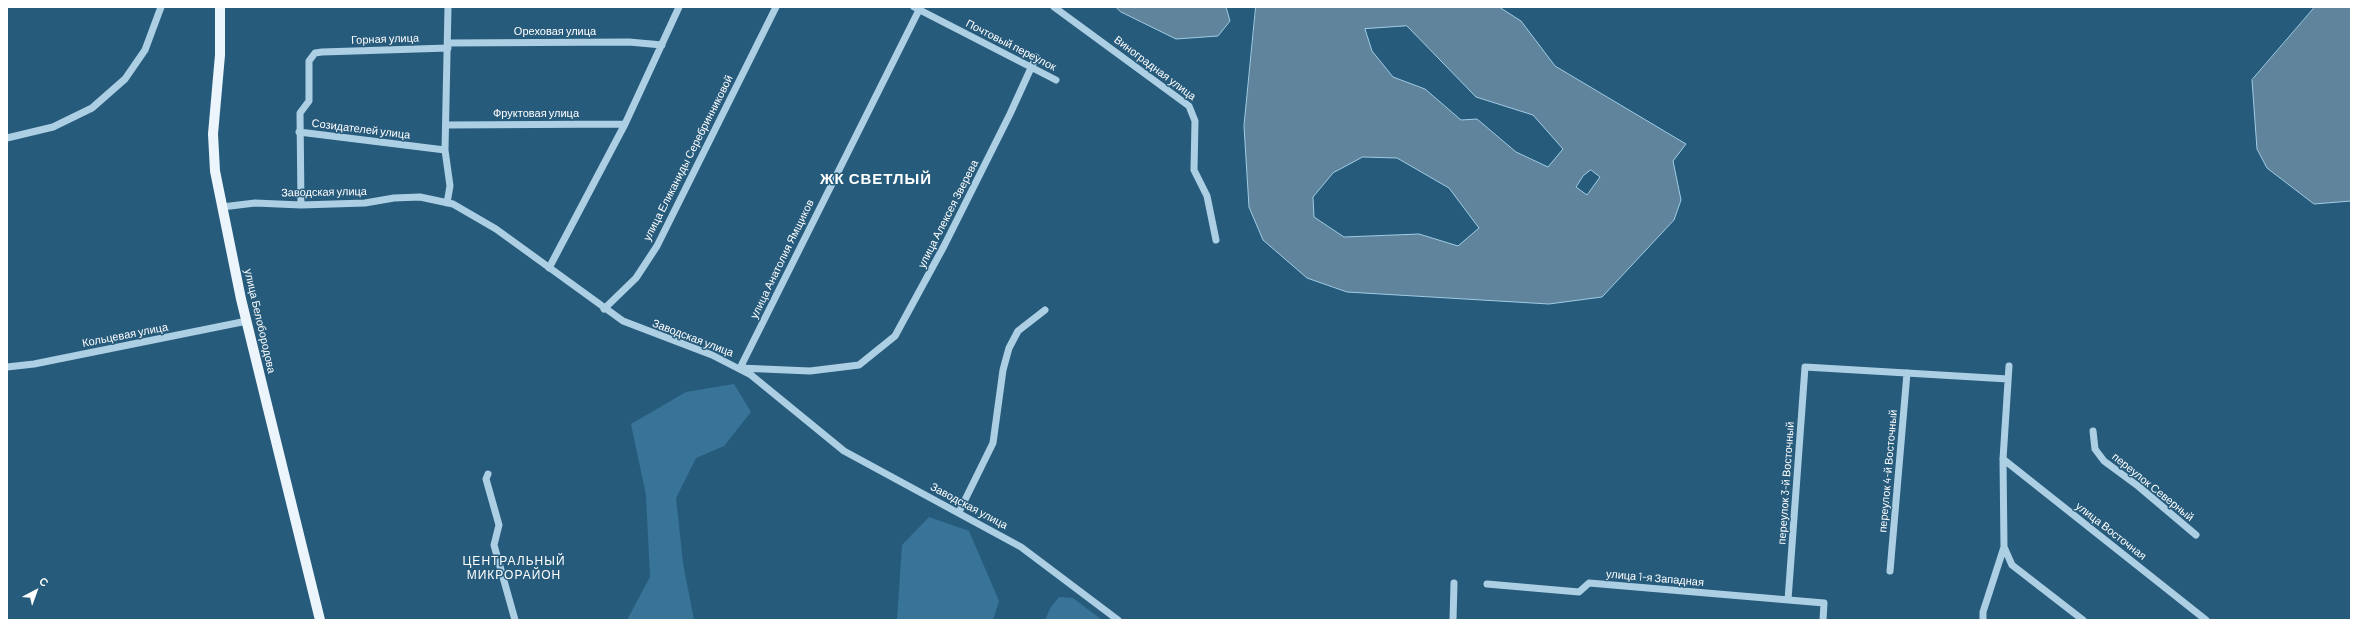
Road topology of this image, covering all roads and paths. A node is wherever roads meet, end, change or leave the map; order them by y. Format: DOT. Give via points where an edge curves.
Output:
graph roads {
  1 [pos="161,7"];
  2 [pos="220,7"];
  3 [pos="448,7"];
  4 [pos="679,7"];
  5 [pos="776,7"];
  6 [pos="1054,7"];
  7 [pos="916,8"];
  8 [pos="448,45"];
  9 [pos="662,45"];
  10 [pos="1036,57"];
  11 [pos="1030,67"];
  12 [pos="1056,80"];
  13 [pos="624,124"];
  14 [pos="447,125"];
  15 [pos="299,132"];
  16 [pos="7,138"];
  17 [pos="445,150"];
  18 [pos="447,203"];
  19 [pos="301,205"];
  20 [pos="222,206"];
  21 [pos="1216,240"];
  22 [pos="549,268"];
  23 [pos="604,309"];
  24 [pos="1045,310"];
  25 [pos="247,321"];
  26 [pos="2009,366"];
  27 [pos="7,367"];
  28 [pos="740,368"];
  29 [pos="1907,373"];
  30 [pos="2008,379"];
  31 [pos="2093,431"];
  32 [pos="2003,459"];
  33 [pos="488,474"];
  34 [pos="960,512"];
  35 [pos="2196,535"];
  36 [pos="2004,547"];
  37 [pos="1890,571"];
  38 [pos="1454,583"];
  39 [pos="1487,584"];
  40 [pos="1788,600"];
  41 [pos="320,620"];
  42 [pos="515,620"];
  43 [pos="1118,620"];
  44 [pos="1452,620"];
  45 [pos="1823,620"];
  46 [pos="1983,620"];
  47 [pos="2083,620"];
  48 [pos="2206,620"];
  1 -- 16 [label="street" via="145,50 125,79 92,108 53,127"];
  2 -- 20 [label="main road, улица Белобородова" via="213,134 215,172"];
  3 -- 8 [label="street"];
  4 -- 9 [label="street"];
  5 -- 23 [label="street, улица Еликаниды Серебринниковой" via="657,246 636,278"];
  6 -- 21 [label="street, Виноградная улица" via="1192,110 1195,120 1194,170 1208,196"];
  7 -- 11 [label="street, Почтовый переулок"];
  7 -- 28 [label="street, улица Анатолия Ямщиков"];
  8 -- 9 [label="street, Ореховая улица" via="629,42"];
  8 -- 14 [label="street"];
  8 -- 15 [label="street, Горная улица" via="315,53 308,61 309,101 300,112"];
  9 -- 13 [label="street"];
  10 -- 11 [label="street, улица Алексея Зверева"];
  11 -- 12 [label="street, Почтовый переулок"];
  11 -- 28 [label="street, улица Алексея Зверева" via="1010,114 900,331 859,365 810,371"];
  13 -- 14 [label="street, Фруктовая улица"];
  13 -- 22 [label="street"];
  14 -- 17 [label="street"];
  15 -- 17 [label="street, Созидателей улица"];
  15 -- 19 [label="street, Созидателей улица"];
  17 -- 18 [label="street" via="450,186"];
  18 -- 19 [label="street, Заводская улица" via="420,197 366,203"];
  18 -- 22 [label="street, Заводская улица" via="496,230"];
  19 -- 20 [label="street, Заводская улица" via="255,203"];
  20 -- 25 [label="main road, улица Белобородова"];
  22 -- 23 [label="street, Заводская улица"];
  23 -- 28 [label="street, Заводская улица" via="638,328"];
  24 -- 34 [label="street" via="1018,331 1009,348 1003,370 993,443"];
  25 -- 27 [label="street, Кольцевая улица" via="34,364"];
  25 -- 41 [label="main road, улица Белобородова"];
  26 -- 30 [label="street"];
  28 -- 34 [label="street, Заводская улица" via="765,385 844,451 877,471"];
  29 -- 30 [label="street"];
  29 -- 37 [label="street, переулок 4-й Восточный"];
  29 -- 40 [label="street, переулок 3-й Восточный" via="1805,367"];
  30 -- 32 [label="street"];
  31 -- 35 [label="street, переулок Северный" via="2095,449 2104,461"];
  32 -- 36 [label="street"];
  32 -- 48 [label="street, улица Восточная"];
  33 -- 42 [label="street" via="486,479 499,525 494,545"];
  34 -- 43 [label="street, Заводская улица" via="1021,547"];
  36 -- 46 [label="street" via="1983,612"];
  36 -- 47 [label="street" via="2012,565"];
  38 -- 44 [label="street"];
  39 -- 40 [label="street, улица 1-я Западная" via="1579,592 1589,583"];
  40 -- 45 [label="street, улица 1-я Западная" via="1824,603"];
}
